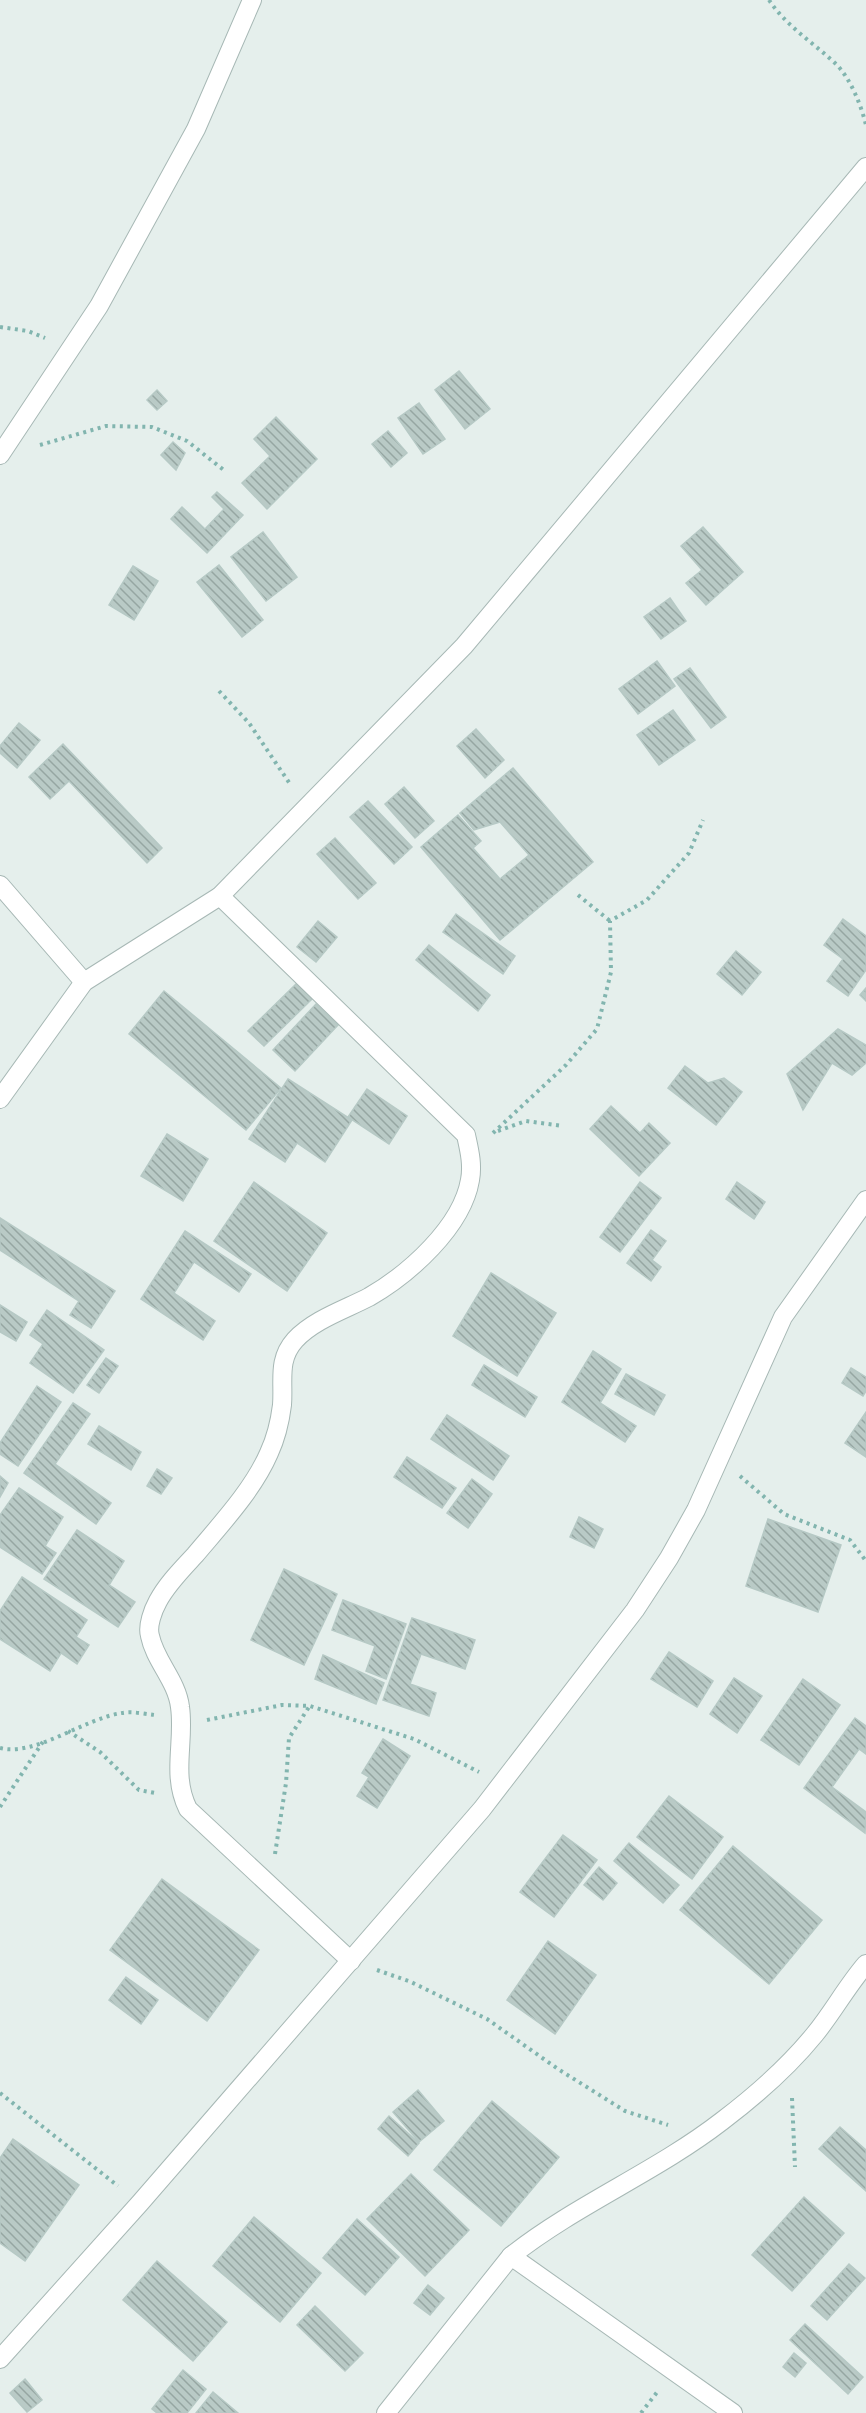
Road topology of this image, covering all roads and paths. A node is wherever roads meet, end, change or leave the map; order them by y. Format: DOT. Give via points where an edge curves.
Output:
graph roads {
  1 [pos="252,0"];
  2 [pos="769,0"];
  3 [pos="866,124"];
  4 [pos="866,166"];
  5 [pos="0,327"];
  6 [pos="70,349"];
  7 [pos="2,452"];
  8 [pos="225,471"];
  9 [pos="219,691"];
  10 [pos="306,808"];
  11 [pos="703,820"];
  12 [pos="0,885"];
  13 [pos="578,895"];
  14 [pos="220,896"];
  15 [pos="610,921"];
  16 [pos="84,982"];
  17 [pos="0,1099"];
  18 [pos="563,1126"];
  19 [pos="495,1132"];
  20 [pos="471,1154"];
  21 [pos="866,1200"];
  22 [pos="721,1456"];
  23 [pos="866,1561"];
  24 [pos="310,1706"];
  25 [pos="180,1720"];
  26 [pos="67,1731"];
  27 [pos="44,1740"];
  28 [pos="0,1748"];
  29 [pos="501,1783"];
  30 [pos="183,1799"];
  31 [pos="0,1807"];
  32 [pos="276,1892"];
  33 [pos="351,1961"];
  34 [pos="866,1964"];
  35 [pos="788,2062"];
  36 [pos="0,2093"];
  37 [pos="694,2140"];
  38 [pos="795,2167"];
  39 [pos="140,2204"];
  40 [pos="511,2256"];
  41 [pos="0,2359"];
  42 [pos="386,2413"];
  43 [pos="733,2413"];
  1 -- 6 [label="street" via="196,129 99,306"];
  2 -- 3 [label="path" via="781,18 838,67"];
  4 -- 10 [label="street" via="465,646"];
  5 -- 6 [label="path" via="28,331"];
  6 -- 7 [label="street"];
  7 -- 8 [label="path" via="51,443 105,426 152,427 187,441"];
  9 -- 10 [label="path" via="249,723"];
  10 -- 14 [label="street"];
  11 -- 15 [label="path" via="689,854 647,900"];
  12 -- 16 [label="street"];
  13 -- 15 [label="path"];
  14 -- 16 [label="street"];
  14 -- 20 [label="street" via="466,1135"];
  15 -- 19 [label="path" via="610,972 597,1029 566,1065"];
  16 -- 17 [label="street"];
  18 -- 19 [label="path" via="526,1121"];
  19 -- 20 [label="path"];
  20 -- 25 [label="street" via="468,1188 447,1231 417,1262 372,1295 309,1328 296,1339 284,1360 277,1434 262,1468 157,1602 149,1635 179,1698"];
  21 -- 22 [label="street" via="783,1317"];
  22 -- 23 [label="path" via="784,1514 850,1540"];
  22 -- 29 [label="street" via="669,1558 635,1610"];
  24 -- 25 [label="path" via="282,1705 214,1720"];
  24 -- 29 [label="path" via="414,1739"];
  24 -- 32 [label="path" via="289,1738 286,1783 277,1826 273,1875"];
  25 -- 26 [label="path" via="124,1712"];
  25 -- 30 [label="street" via="178,1779"];
  26 -- 27 [label="path"];
  26 -- 30 [label="path" via="100,1752 139,1790"];
  27 -- 28 [label="path" via="30,1746"];
  27 -- 31 [label="path"];
  29 -- 33 [label="street"];
  30 -- 32 [label="street" via="195,1817"];
  32 -- 33 [label="street"];
  33 -- 37 [label="path" via="411,1982 487,2019 625,2111 667,2124"];
  33 -- 39 [label="street"];
  34 -- 35 [label="street" via="843,1990 816,2033"];
  35 -- 37 [label="street" via="759,2091"];
  35 -- 38 [label="path"];
  36 -- 39 [label="path"];
  37 -- 40 [label="street"];
  39 -- 41 [label="street"];
  40 -- 42 [label="street"];
  40 -- 43 [label="street"];
}
